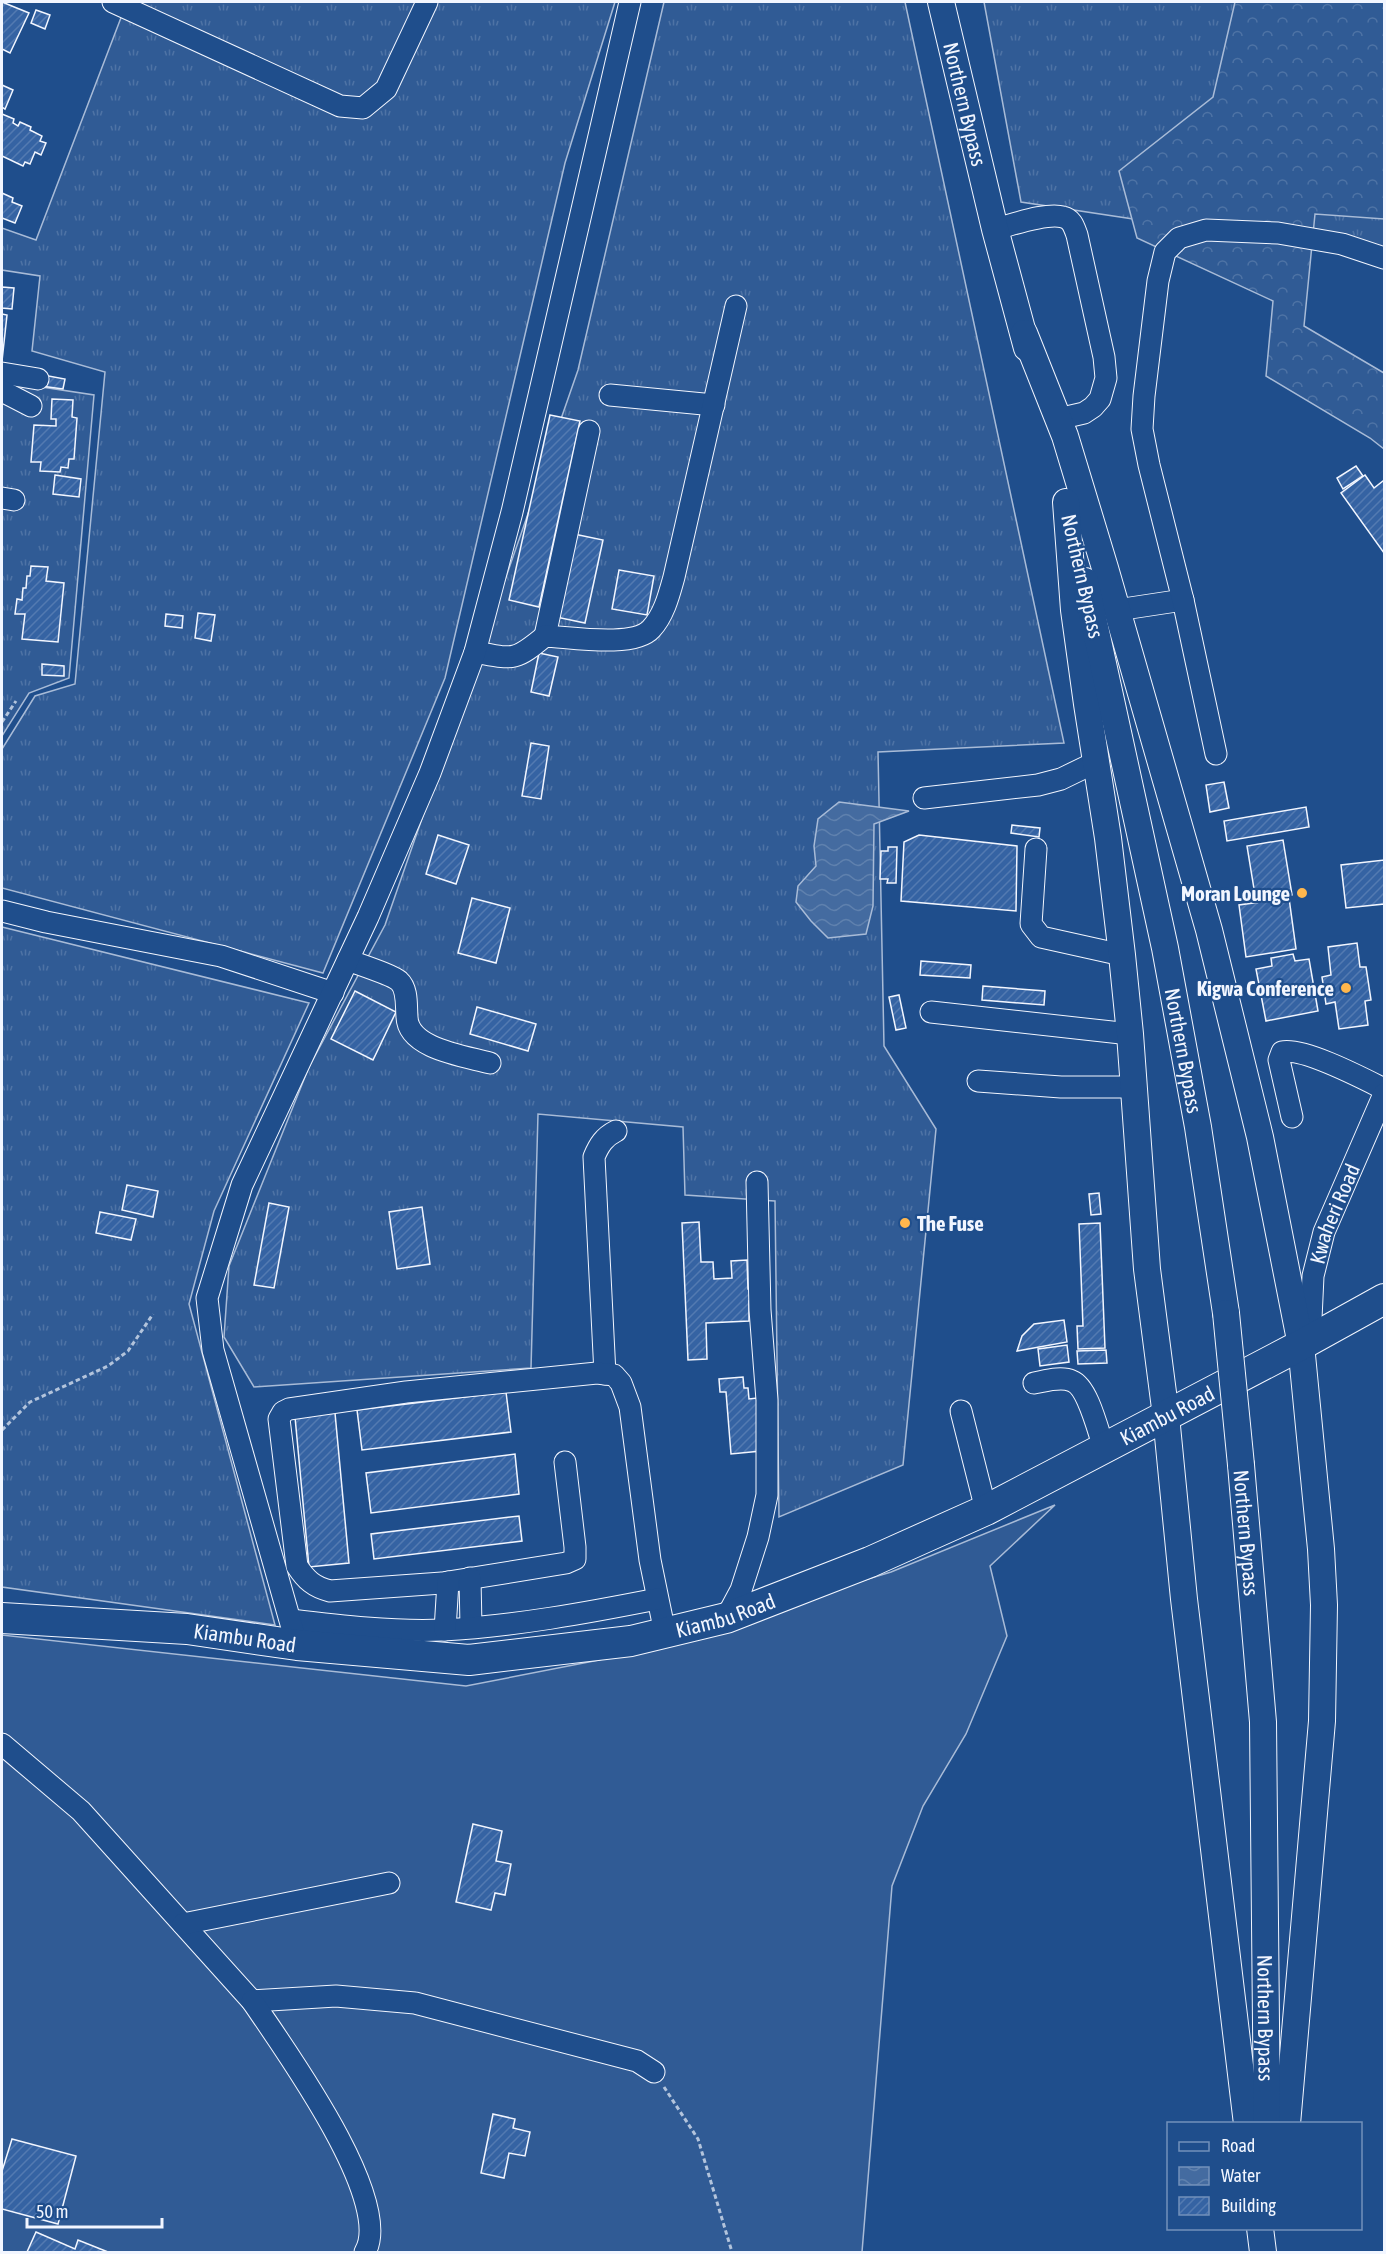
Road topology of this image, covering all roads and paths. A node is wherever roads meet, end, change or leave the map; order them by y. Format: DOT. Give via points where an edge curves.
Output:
graph roads {
  1 [pos="113,2"];
  2 [pos="427,2"];
  3 [pos="630,2"];
  4 [pos="941,2"];
  5 [pos="995,229"];
  6 [pos="1384,258"];
  7 [pos="736,306"];
  8 [pos="1023,333"];
  9 [pos="2,373"];
  10 [pos="38,379"];
  11 [pos="2,391"];
  12 [pos="609,395"];
  13 [pos="714,405"];
  14 [pos="32,406"];
  15 [pos="1058,419"];
  16 [pos="590,431"];
  17 [pos="1066,502"];
  18 [pos="1183,600"];
  19 [pos="1117,610"];
  20 [pos="545,636"];
  21 [pos="475,652"];
  22 [pos="16,701"];
  23 [pos="2,722"];
  24 [pos="1216,754"];
  25 [pos="1096,762"];
  26 [pos="924,798"];
  27 [pos="1036,849"];
  28 [pos="2,911"];
  29 [pos="1122,955"];
  30 [pos="348,960"];
  31 [pos="333,993"];
  32 [pos="931,1012"];
  33 [pos="1130,1034"];
  34 [pos="490,1063"];
  35 [pos="978,1081"];
  36 [pos="1134,1087"];
  37 [pos="1384,1089"];
  38 [pos="1384,1094"];
  39 [pos="1292,1117"];
  40 [pos="616,1131"];
  41 [pos="757,1182"];
  42 [pos="1384,1299"];
  43 [pos="153,1314"];
  44 [pos="1305,1342"];
  45 [pos="605,1374"];
  46 [pos="1034,1383"];
  47 [pos="961,1411"];
  48 [pos="1166,1416"];
  49 [pos="2,1430"];
  50 [pos="1104,1448"];
  51 [pos="565,1462"];
  52 [pos="986,1509"];
  53 [pos="470,1578"];
  54 [pos="448,1582"];
  55 [pos="657,1599"];
  56 [pos="2,1618"];
  57 [pos="726,1618"];
  58 [pos="471,1627"];
  59 [pos="445,1630"];
  60 [pos="294,1633"];
  61 [pos="665,1633"];
  62 [pos="2,1744"];
  63 [pos="389,1883"];
  64 [pos="183,1924"];
  65 [pos="252,2001"];
  66 [pos="654,2072"];
  67 [pos="1247,2122"];
  68 [pos="1267,2122"];
  69 [pos="1287,2122"];
  70 [pos="1260,2230"];
  71 [pos="1267,2230"];
  72 [pos="365,2253"];
  73 [pos="732,2253"];
  74 [pos="1264,2253"];
  1 -- 2 [label="street" via="340,106 363,108 386,89"];
  3 -- 21 [label="street" via="512,512"];
  4 -- 5 [label="main road, Northern Bypass"];
  5 -- 8 [label="main road, Northern Bypass"];
  5 -- 15 [label="street" via="1051,216 1064,217 1072,223 1106,378 1100,399 1093,407"];
  6 -- 18 [label="street" via="1342,244 1278,233 1206,230 1179,238 1165,252 1156,293 1142,429"];
  7 -- 13 [label="street"];
  8 -- 15 [label="main road"];
  8 -- 17 [label="main road, Northern Bypass"];
  9 -- 10 [label="street"];
  11 -- 14 [label="street"];
  12 -- 13 [label="street"];
  13 -- 20 [label="street" via="674,578 665,608 651,630 638,638"];
  15 -- 19 [label="main road"];
  16 -- 20 [label="street"];
  17 -- 25 [label="main road" via="1074,610"];
  17 -- 68 [label="main road, Northern Bypass, bridge" via="1165,948 1198,1127 1226,1313 1263,1722"];
  18 -- 19 [label="street"];
  18 -- 24 [label="street"];
  19 -- 44 [label="main road" via="1209,930"];
  20 -- 21 [label="street" via="515,658"];
  21 -- 30 [label="street" via="430,773"];
  22 -- 23 [label="path"];
  25 -- 26 [label="street" via="1038,785"];
  25 -- 29 [label="main road"];
  27 -- 29 [label="street" via="1031,924 1035,932 1041,937"];
  28 -- 31 [label="street" via="221,956"];
  29 -- 33 [label="main road"];
  30 -- 31 [label="street"];
  30 -- 34 [label="street" via="399,980 404,989 407,1026 430,1046"];
  31 -- 60 [label="street" via="242,1185 207,1298 213,1350"];
  32 -- 33 [label="street"];
  33 -- 36 [label="main road"];
  35 -- 36 [label="street"];
  36 -- 48 [label="main road" via="1147,1269"];
  37 -- 39 [label="street" via="1343,1068 1293,1051 1282,1052 1279,1060"];
  38 -- 44 [label="street, Kwaheri Road" via="1324,1232 1313,1276"];
  40 -- 45 [label="street" via="607,1136 594,1157"];
  41 -- 57 [label="street" via="767,1495 741,1590"];
  42 -- 44 [label="highway, Kiambu Road"];
  43 -- 49 [label="path" via="128,1351 108,1366 30,1402"];
  44 -- 48 [label="highway, Kiambu Road"];
  44 -- 69 [label="main road" via="1321,1549 1322,1721"];
  45 -- 54 [label="street" via="406,1392 283,1412 279,1419 297,1566 306,1580 330,1591"];
  45 -- 55 [label="street" via="614,1375 621,1383 630,1407"];
  46 -- 50 [label="street" via="1071,1380 1083,1388"];
  47 -- 52 [label="street"];
  48 -- 50 [label="highway, Kiambu Road"];
  48 -- 67 [label="main road"];
  50 -- 52 [label="highway, Kiambu Road"];
  51 -- 53 [label="street" via="575,1559"];
  52 -- 57 [label="highway, Kiambu Road" via="870,1562"];
  53 -- 54 [label="street"];
  53 -- 58 [label="street"];
  54 -- 59 [label="street"];
  55 -- 58 [label="street" via="561,1617"];
  55 -- 61 [label="street"];
  56 -- 60 [label="highway, Kiambu Road"];
  57 -- 61 [label="highway, Kiambu Road"];
  58 -- 59 [label="street"];
  59 -- 60 [label="street"];
  60 -- 61 [label="highway, Kiambu Road" via="469,1660 631,1641"];
  62 -- 64 [label="street" via="81,1811"];
  63 -- 64 [label="street"];
  64 -- 65 [label="street"];
  65 -- 66 [label="street" via="336,1996 415,2003 637,2061"];
  65 -- 72 [label="street" via="329,2118 350,2161 371,2225 371,2243"];
  66 -- 73 [label="path" via="698,2139"];
  70 -- 74 [label="main road"];
  71 -- 74 [label="main road"];
}
